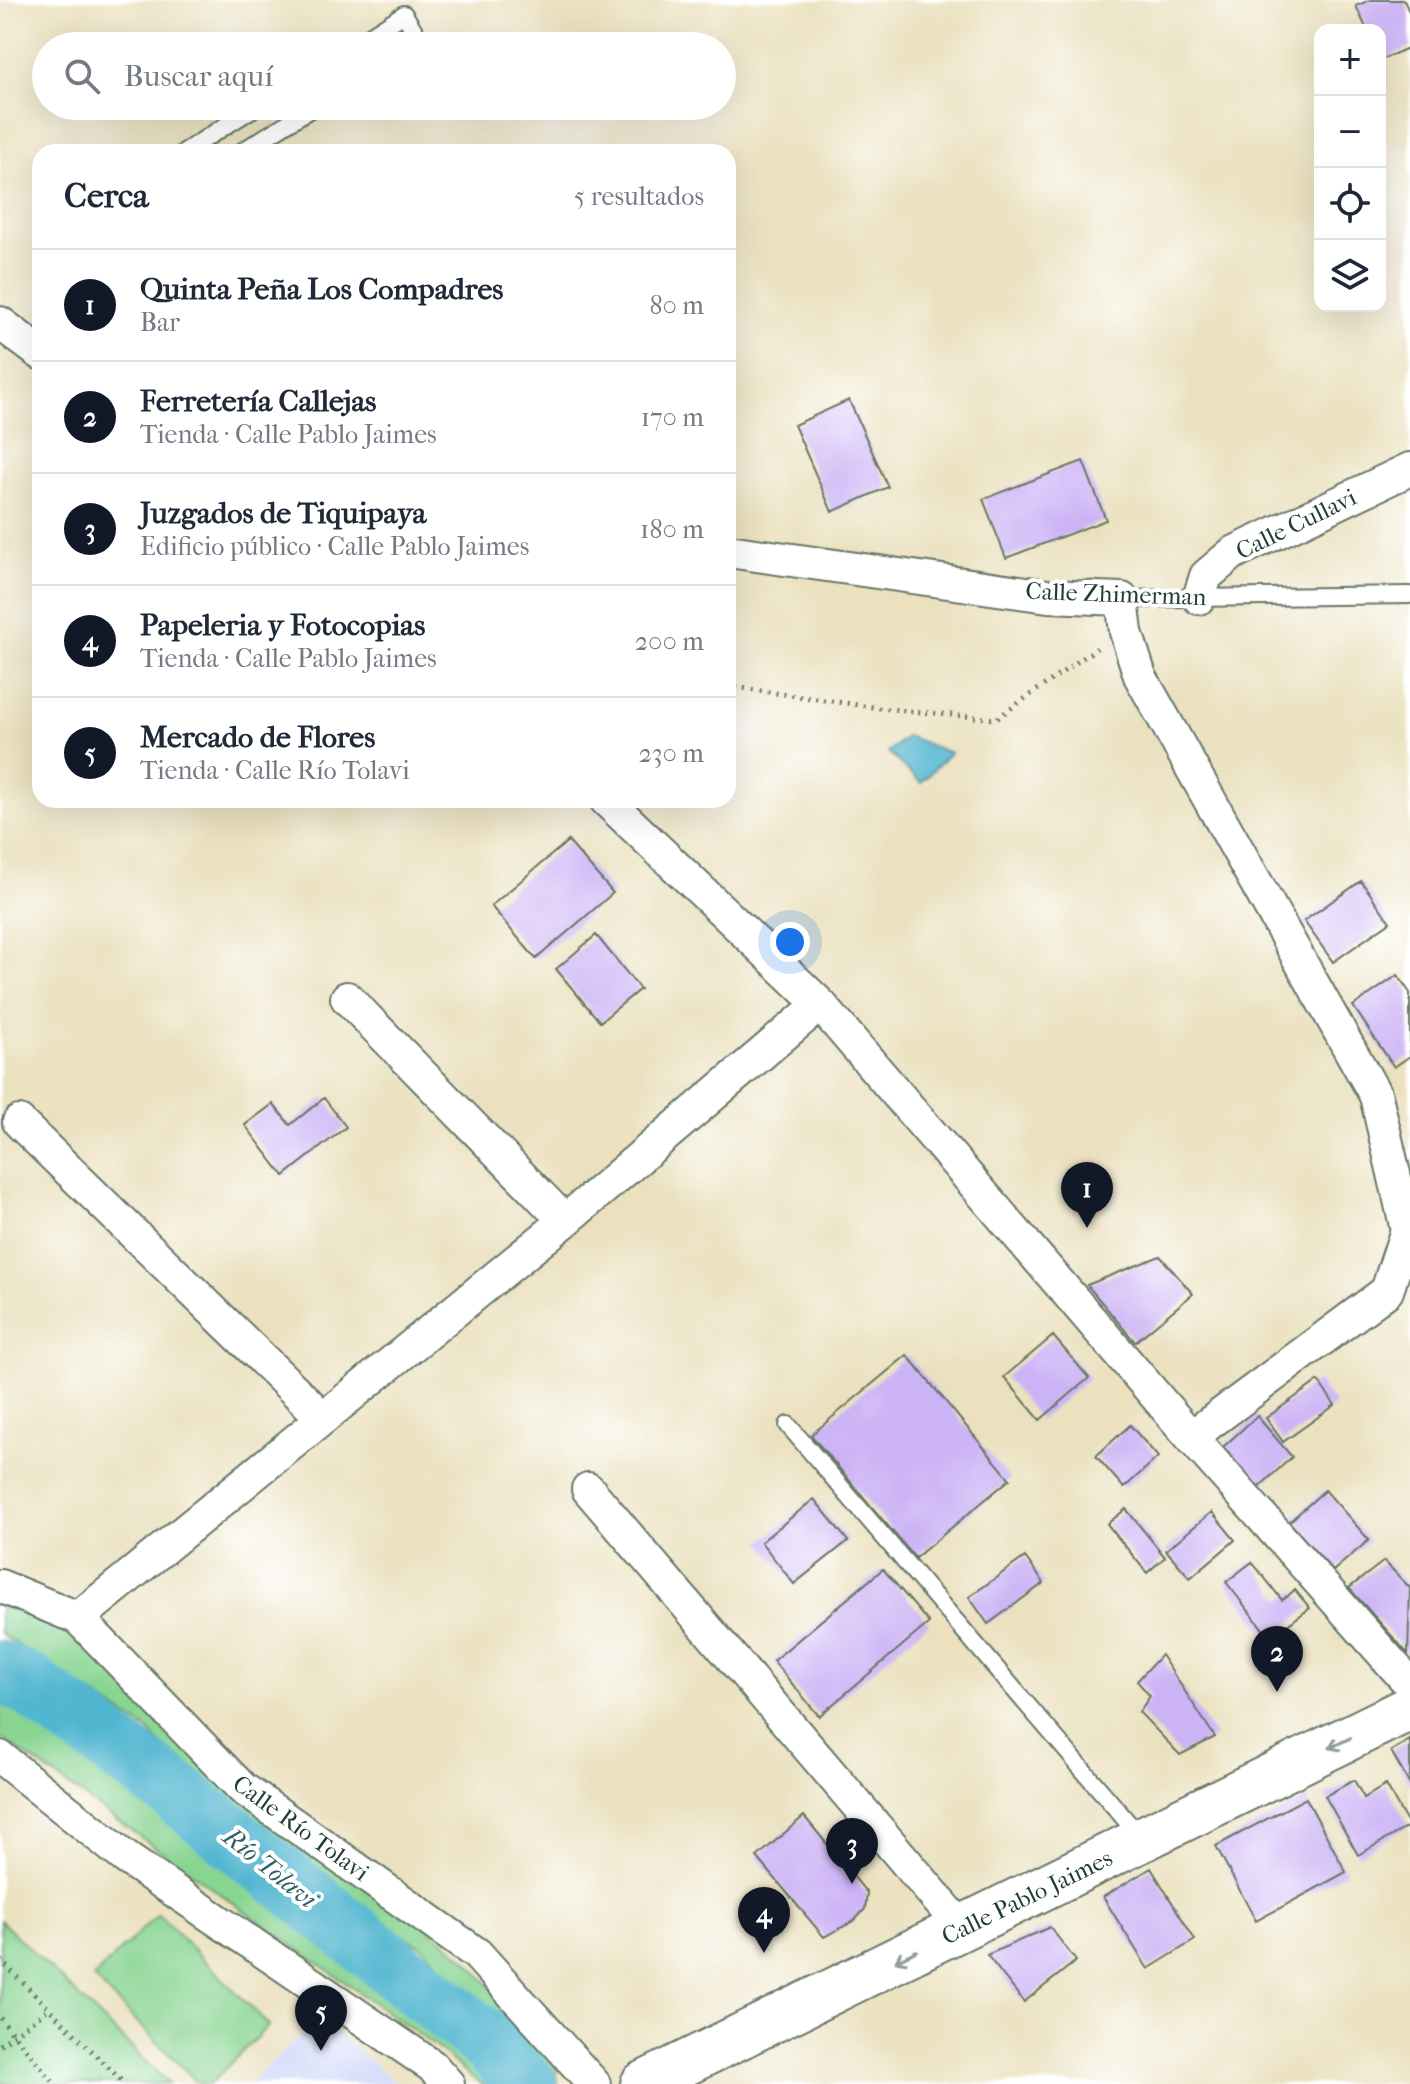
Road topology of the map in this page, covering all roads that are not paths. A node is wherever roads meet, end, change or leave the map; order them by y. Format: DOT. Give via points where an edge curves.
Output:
graph roads {
  1 [pos="376,32"];
  2 [pos="415,32"];
  3 [pos="235,120"];
  4 [pos="292,120"];
  5 [pos="197,144"];
  6 [pos="254,144"];
  7 [pos="0,323"];
  8 [pos="32,347"];
  9 [pos="1410,469"];
  10 [pos="736,552"];
  11 [pos="1410,595"];
  12 [pos="1199,598"];
  13 [pos="1122,599"];
  14 [pos="614,808"];
  15 [pos="347,998"];
  16 [pos="820,1004"];
  17 [pos="19,1122"];
  18 [pos="565,1221"];
  19 [pos="323,1418"];
  20 [pos="788,1425"];
  21 [pos="1191,1437"];
  22 [pos="588,1489"];
  23 [pos="0,1586"];
  24 [pos="78,1618"];
  25 [pos="1410,1684"];
  26 [pos="1410,1708"];
  27 [pos="0,1757"];
  28 [pos="1143,1840"];
  29 [pos="963,1929"];
  30 [pos="448,2084"];
  31 [pos="594,2084"];
  32 [pos="643,2084"];
  1 -- 2 [label="lane" via="404,14"];
  3 -- 5 [label="lane"];
  4 -- 6 [label="lane"];
  7 -- 8 [label="street"];
  9 -- 12 [label="street, Calle Cullavi" via="1233,553 1206,576"];
  10 -- 13 [label="street, Calle Zhimerman" via="1048,596"];
  11 -- 12 [label="lane, Calle Zhimerman"];
  12 -- 13 [label="lane, Calle Zhimerman"];
  13 -- 21 [label="street" via="1140,676 1376,1096 1407,1230 1387,1291"];
  14 -- 16 [label="street"];
  15 -- 18 [label="street"];
  16 -- 18 [label="street"];
  16 -- 21 [label="street"];
  17 -- 19 [label="street"];
  18 -- 19 [label="street"];
  19 -- 24 [label="street"];
  20 -- 28 [label="lane"];
  21 -- 25 [label="street"];
  22 -- 29 [label="street"];
  23 -- 24 [label="street, Calle Río Tolavi"];
  24 -- 31 [label="street, Calle Río Tolavi" via="242,1788 477,1954"];
  26 -- 28 [label="main road, Calle Pablo Jaimes, one-way"];
  27 -- 30 [label="street" via="126,1858 432,2066"];
  28 -- 29 [label="main road, Calle Pablo Jaimes"];
  29 -- 32 [label="main road, Calle Pablo Jaimes, one-way"];
}
